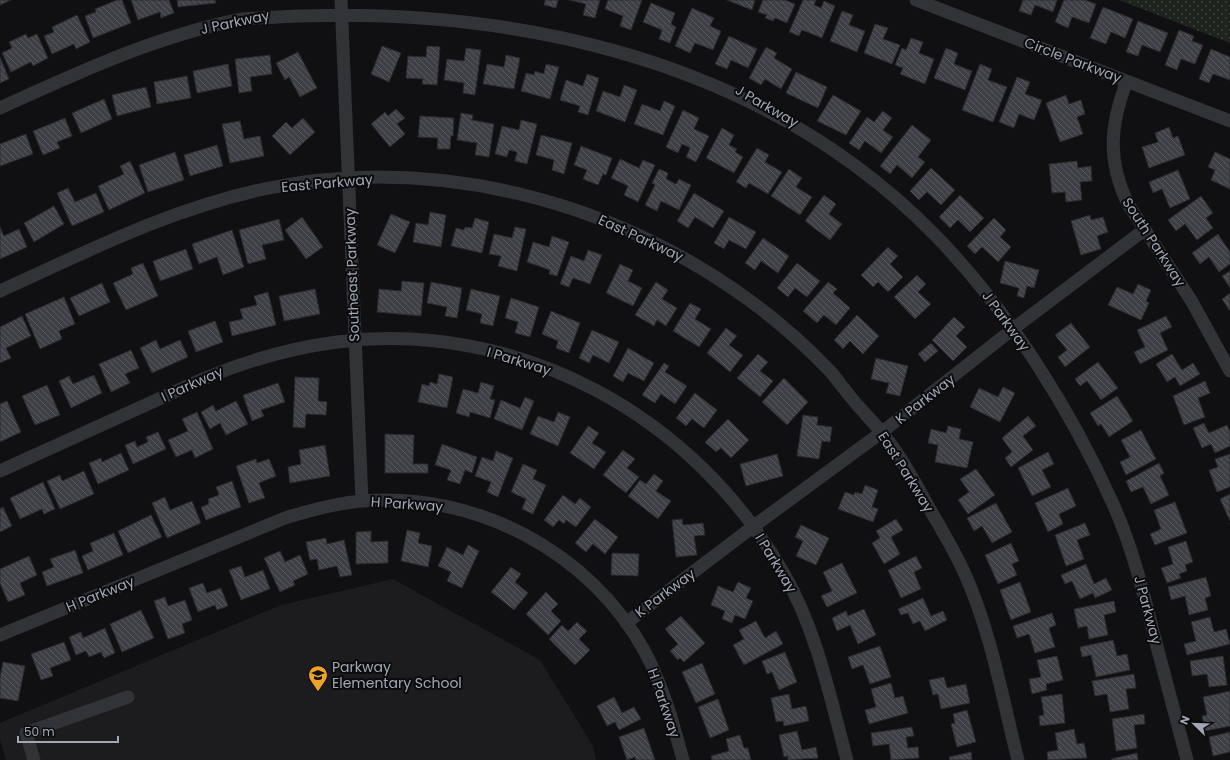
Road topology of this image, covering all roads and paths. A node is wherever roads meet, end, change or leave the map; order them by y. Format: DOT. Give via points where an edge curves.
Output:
graph roads {
  1 [pos="916,0"];
  2 [pos="341,3"];
  3 [pos="388,5"];
  4 [pos="606,36"];
  5 [pos="1127,81"];
  6 [pos="0,108"];
  7 [pos="1230,121"];
  8 [pos="348,179"];
  9 [pos="1144,230"];
  10 [pos="0,291"];
  11 [pos="1013,329"];
  12 [pos="355,340"];
  13 [pos="1230,371"];
  14 [pos="882,432"];
  15 [pos="0,471"];
  16 [pos="362,501"];
  17 [pos="754,526"];
  18 [pos="626,623"];
  19 [pos="0,635"];
  20 [pos="128,697"];
  21 [pos="34,760"];
  22 [pos="683,760"];
  23 [pos="847,760"];
  24 [pos="1018,760"];
  25 [pos="1187,760"];
  1 -- 5 [label="street, Circle Parkway"];
  2 -- 3 [label="street, J Parkway"];
  2 -- 6 [label="street, J Parkway" via="240,19 189,32 89,67"];
  2 -- 8 [label="street, Southeast Parkway"];
  4 -- 11 [label="street, J Parkway" via="651,51 724,82 816,135 887,190 937,237 972,276"];
  5 -- 7 [label="street, Circle Parkway"];
  5 -- 9 [label="street, South Parkway" via="1113,127 1113,159 1121,190"];
  8 -- 10 [label="street, East Parkway" via="266,189 182,211"];
  8 -- 12 [label="street, Southeast Parkway"];
  8 -- 14 [label="street, East Parkway" via="416,178 487,186 522,193 639,235 715,276 767,314 830,372"];
  9 -- 11 [label="street, K Parkway"];
  9 -- 13 [label="street, South Parkway" via="1191,300"];
  11 -- 14 [label="street, K Parkway"];
  11 -- 25 [label="street, J Parkway" via="1070,420 1094,463 1114,507 1140,577"];
  12 -- 15 [label="street, I Parkway" via="291,350 231,368"];
  12 -- 16 [label="street, Southeast Parkway"];
  12 -- 17 [label="street, I Parkway" via="401,339 463,345 509,355 569,377 611,398 664,433 711,475"];
  14 -- 17 [label="street, K Parkway"];
  14 -- 24 [label="street, East Parkway" via="917,486 964,571 991,653"];
  16 -- 18 [label="street, H Parkway" via="418,502 448,506 506,525 534,539 566,561 606,598"];
  16 -- 19 [label="street, H Parkway" via="315,509 285,518"];
  17 -- 18 [label="street, K Parkway"];
  17 -- 23 [label="street, I Parkway" via="785,576 811,633"];
  18 -- 22 [label="street, H Parkway" via="659,680"];
  20 -- 21 [label="street" via="26,733"];
}
